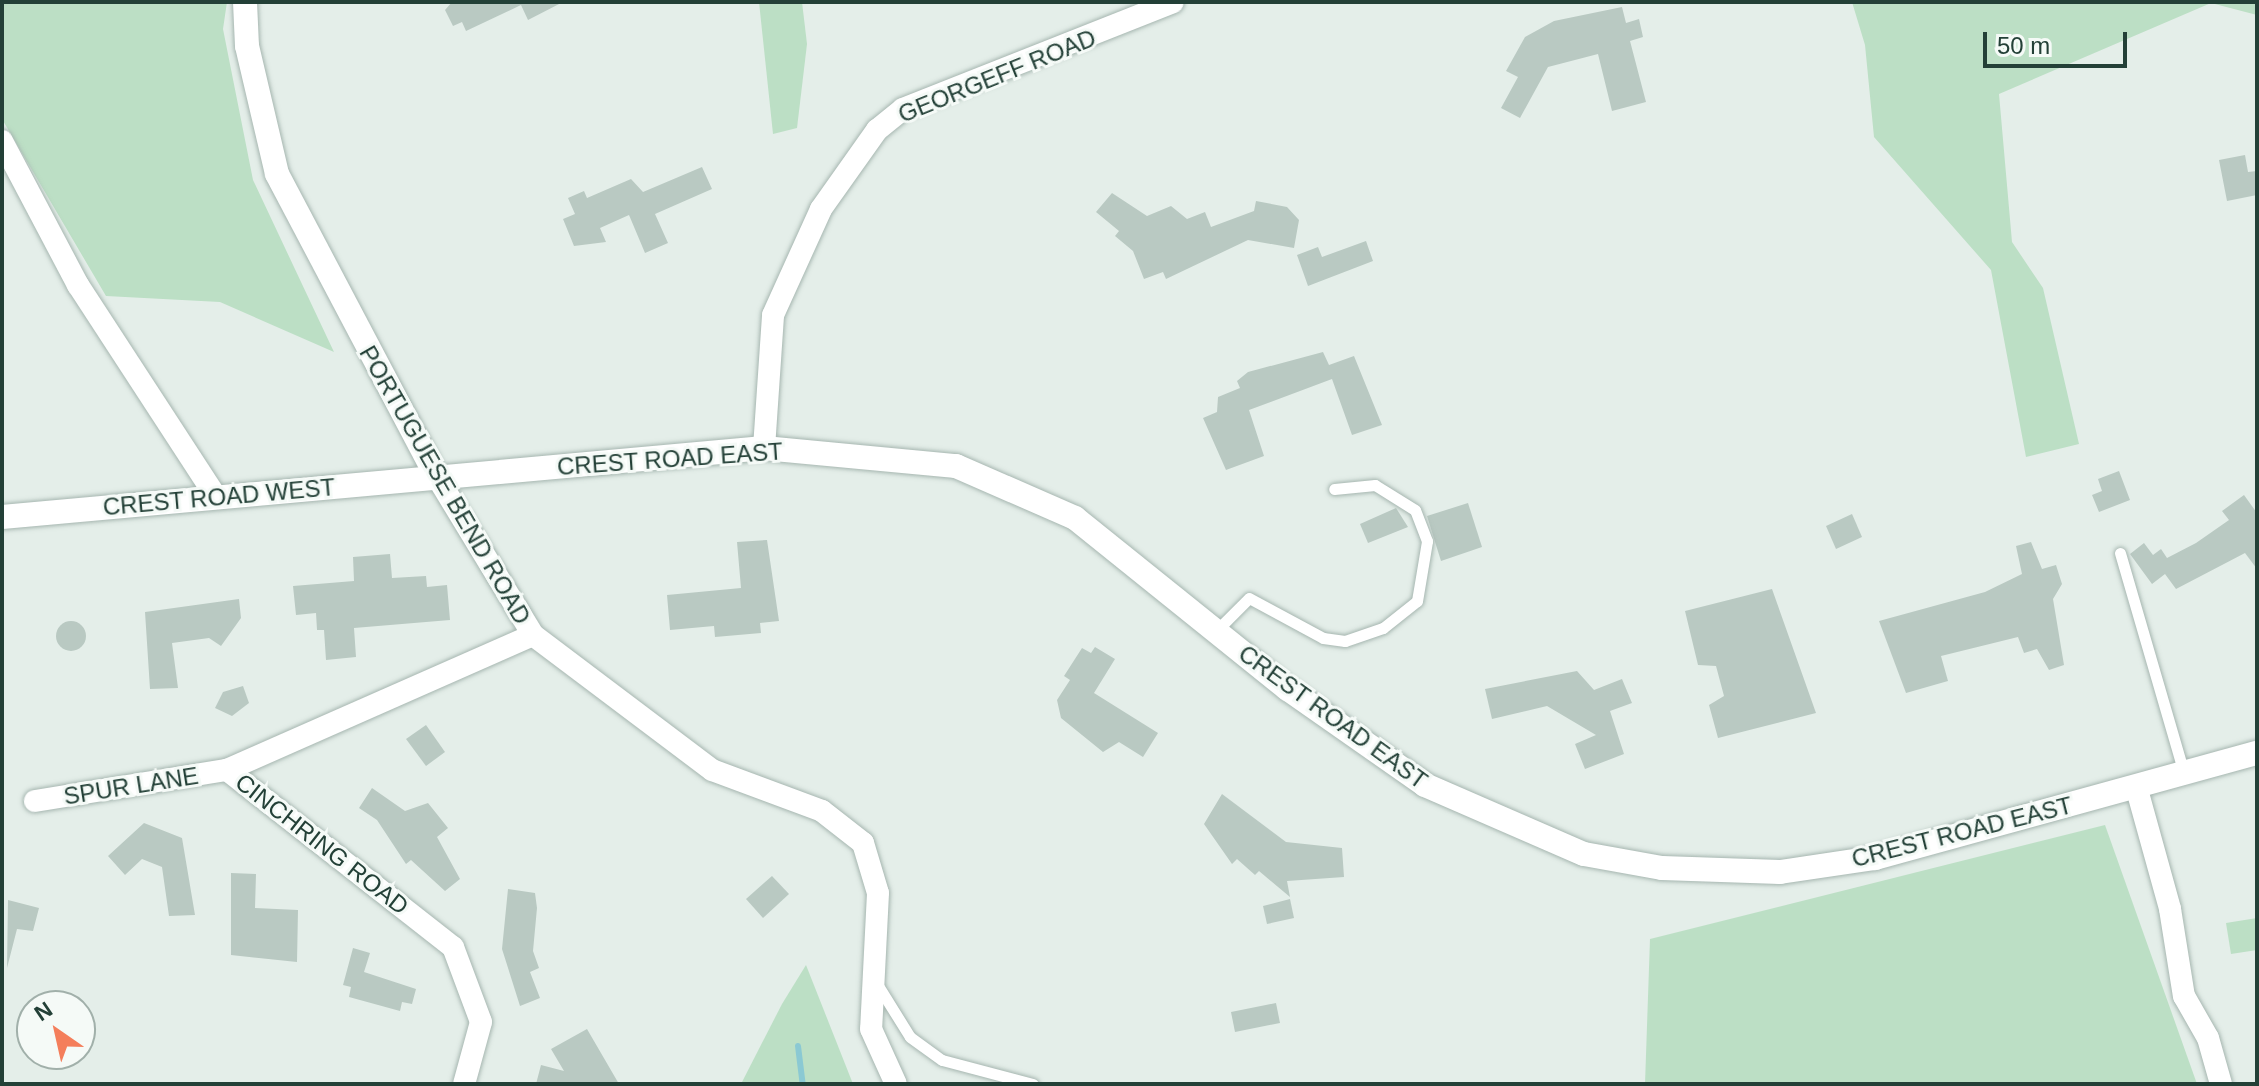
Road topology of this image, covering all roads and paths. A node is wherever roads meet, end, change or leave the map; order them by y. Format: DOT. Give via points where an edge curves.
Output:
graph roads {
  1 [pos="245,2"];
  2 [pos="1173,2"];
  3 [pos="2,141"];
  4 [pos="764,448"];
  5 [pos="437,477"];
  6 [pos="1334,489"];
  7 [pos="216,497"];
  8 [pos="2,517"];
  9 [pos="2120,553"];
  10 [pos="1217,630"];
  11 [pos="533,635"];
  12 [pos="2257,753"];
  13 [pos="227,770"];
  14 [pos="2184,773"];
  15 [pos="2136,786"];
  16 [pos="35,801"];
  17 [pos="869,972"];
  18 [pos="464,1084"];
  19 [pos="896,1084"];
  20 [pos="1033,1084"];
  21 [pos="2221,1084"];
  1 -- 5 [label="street, PORTUGUESE BEND ROAD" via="247,46 277,174"];
  2 -- 4 [label="street, GEORGEFF ROAD" via="903,109 877,130 821,209 773,315"];
  3 -- 7 [label="street" via="78,285"];
  4 -- 5 [label="street, CREST ROAD EAST"];
  4 -- 10 [label="street, CREST ROAD EAST" via="956,466 1036,498 1113,543"];
  5 -- 7 [label="street, CREST ROAD WEST"];
  5 -- 11 [label="street, PORTUGUESE BEND ROAD"];
  6 -- 10 [label="lane" via="1375,485 1415,510 1427,541 1417,601 1383,628 1345,641 1323,638 1249,598"];
  7 -- 8 [label="street, CREST ROAD WEST"];
  9 -- 14 [label="lane"];
  10 -- 15 [label="street, CREST ROAD EAST" via="1425,785 1604,859 1780,872 1875,858"];
  11 -- 13 [label="street, CINCHRING ROAD"];
  11 -- 17 [label="street, PORTUGUESE BEND ROAD" via="712,770 822,811 863,843 878,893"];
  12 -- 14 [label="street, CREST ROAD EAST"];
  13 -- 16 [label="street, SPUR LANE"];
  13 -- 18 [label="street, CINCHRING ROAD" via="453,947 481,1022"];
  14 -- 15 [label="street, CREST ROAD EAST"];
  15 -- 21 [label="street" via="2170,909 2184,996 2208,1038"];
  17 -- 19 [label="street, PORTUGUESE BEND ROAD" via="871,1029"];
  17 -- 20 [label="lane" via="927,1050"];
}
